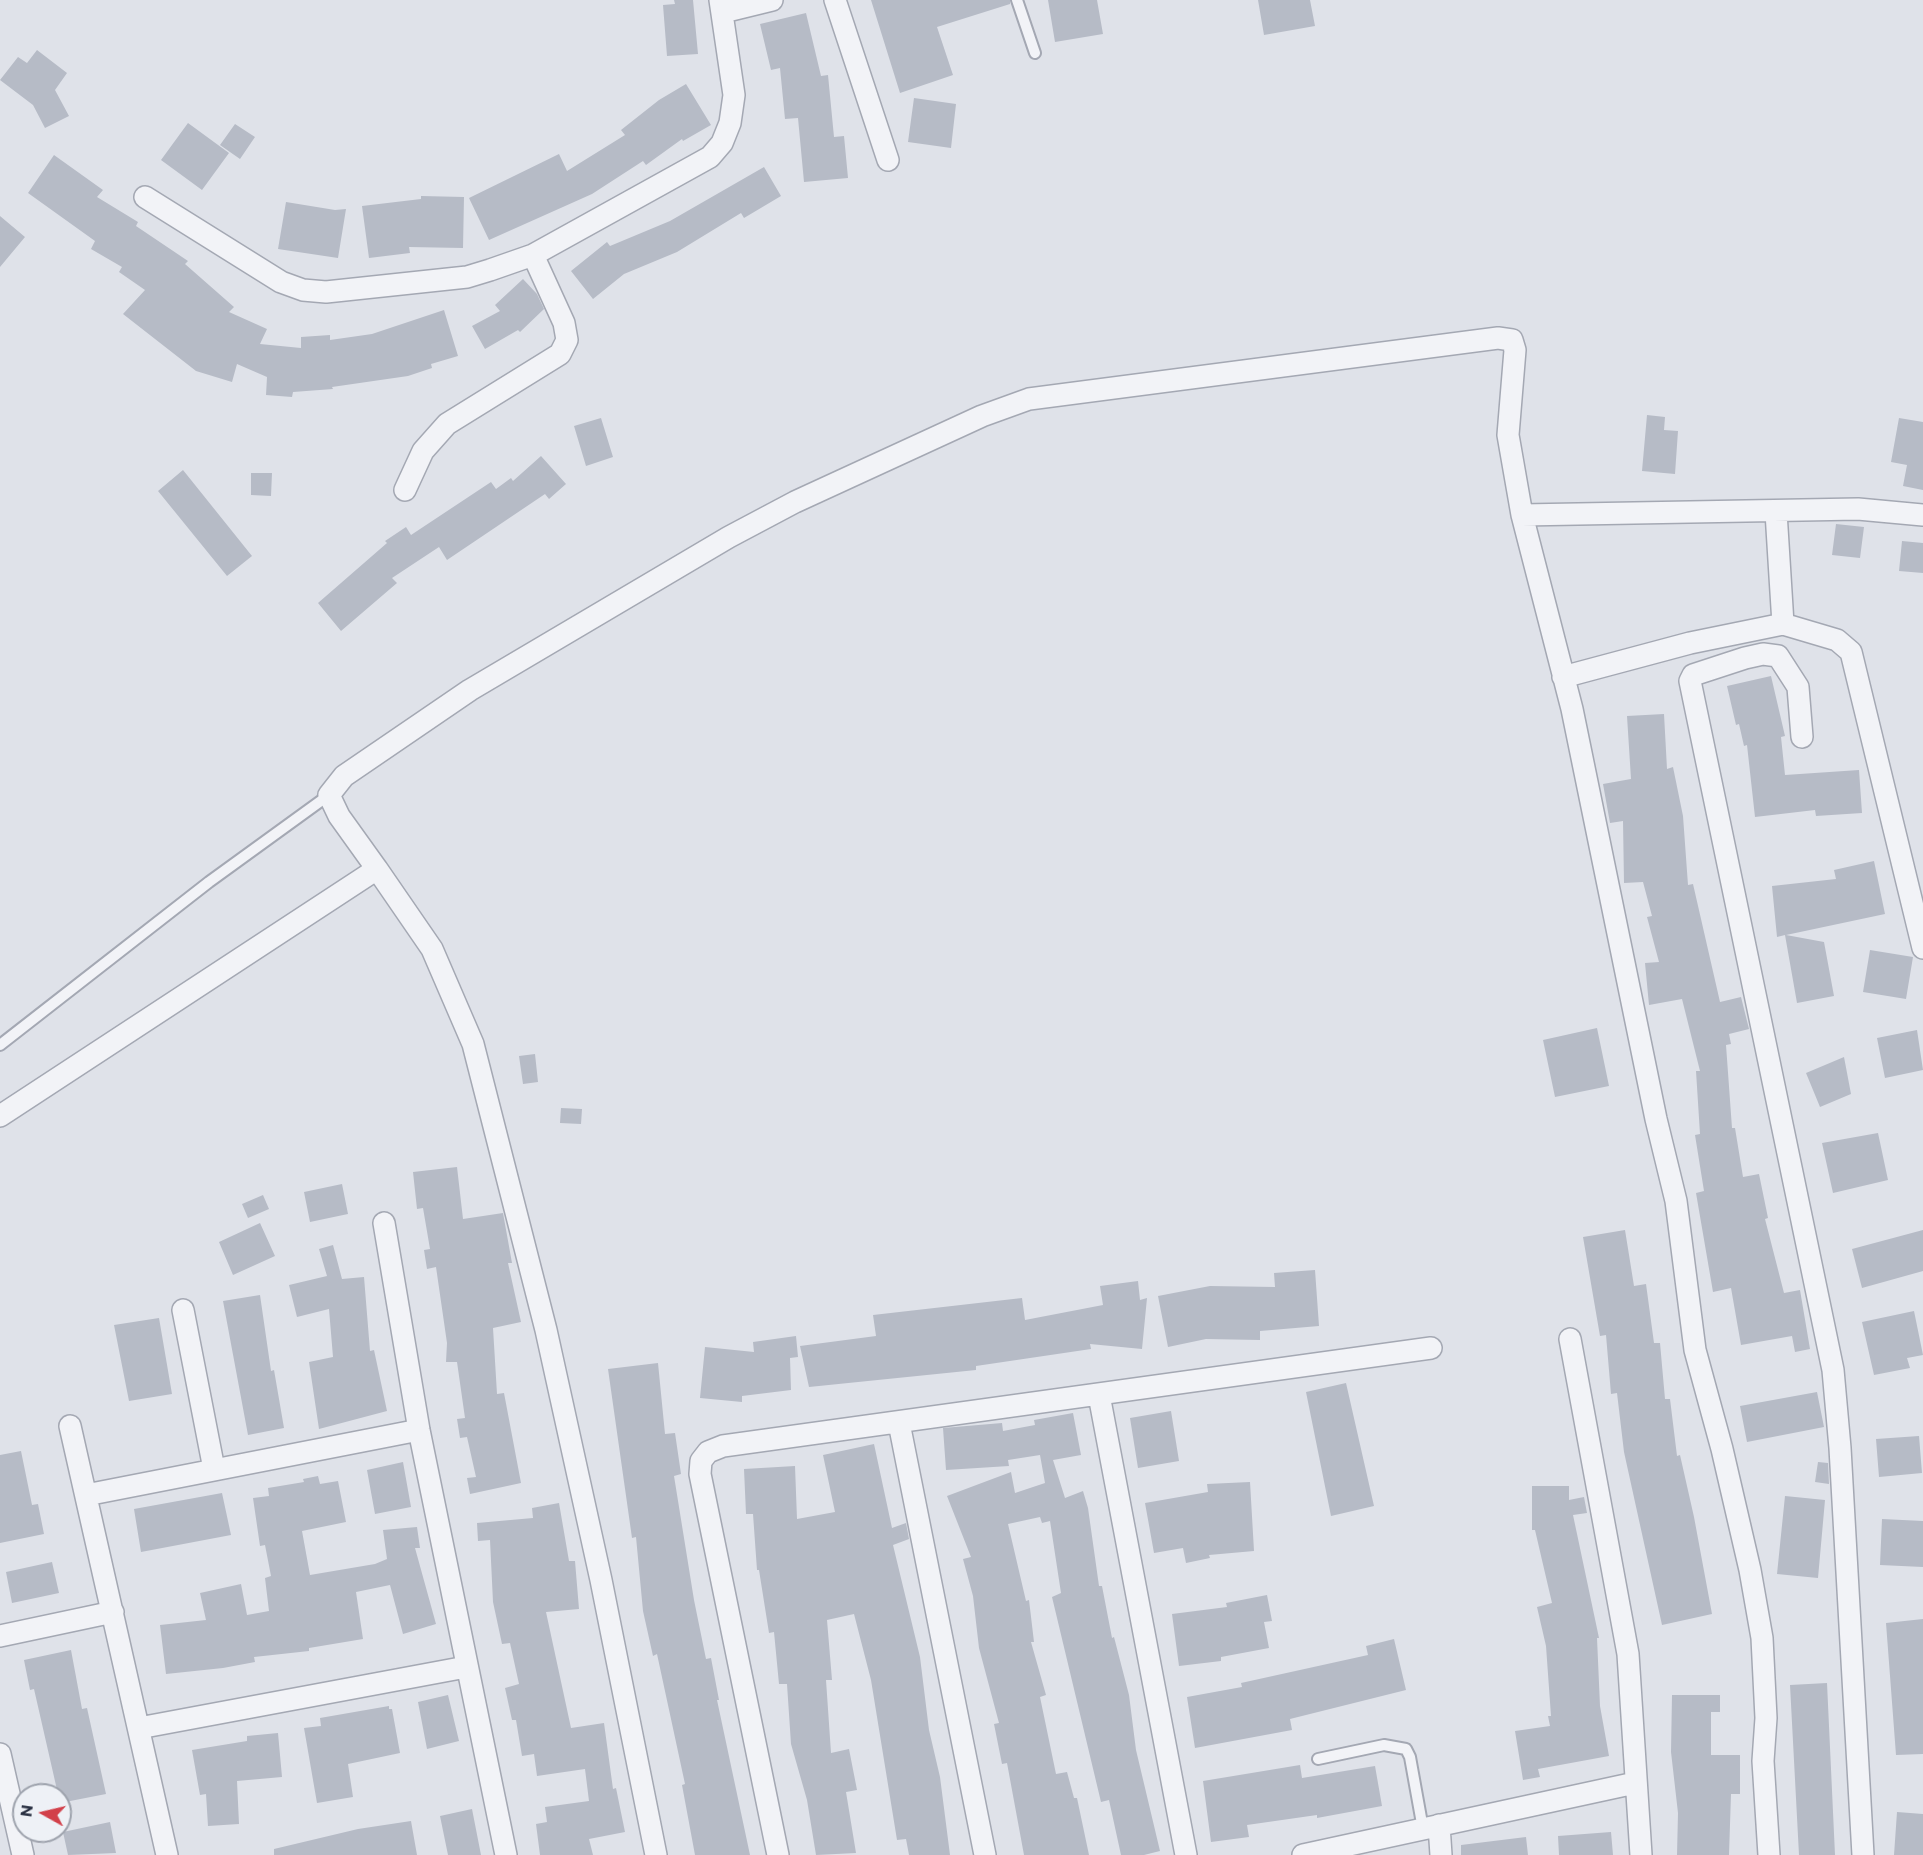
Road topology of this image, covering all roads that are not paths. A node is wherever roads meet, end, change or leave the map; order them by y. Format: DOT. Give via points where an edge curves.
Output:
graph roads {
  1 [pos="772,0"];
  2 [pos="835,0"];
  3 [pos="1017,0"];
  4 [pos="721,6"];
  5 [pos="1035,53"];
  6 [pos="888,160"];
  7 [pos="145,197"];
  8 [pos="533,255"];
  9 [pos="405,490"];
  10 [pos="1776,512"];
  11 [pos="1522,515"];
  12 [pos="1923,515"];
  13 [pos="1784,624"];
  14 [pos="1563,677"];
  15 [pos="1802,737"];
  16 [pos="328,795"];
  17 [pos="377,869"];
  18 [pos="1923,948"];
  19 [pos="0,1045"];
  20 [pos="0,1116"];
  21 [pos="384,1223"];
  22 [pos="183,1310"];
  23 [pos="1570,1339"];
  24 [pos="1431,1348"];
  25 [pos="1099,1395"];
  26 [pos="899,1423"];
  27 [pos="70,1426"];
  28 [pos="419,1430"];
  29 [pos="214,1468"];
  30 [pos="86,1495"];
  31 [pos="113,1612"];
  32 [pos="0,1636"];
  33 [pos="466,1666"];
  34 [pos="139,1728"];
  35 [pos="0,1754"];
  36 [pos="1318,1759"];
  37 [pos="1635,1783"];
  38 [pos="1431,1827"];
  39 [pos="23,1855"];
  40 [pos="166,1855"];
  41 [pos="506,1855"];
  42 [pos="656,1855"];
  43 [pos="778,1855"];
  44 [pos="984,1855"];
  45 [pos="1186,1855"];
  46 [pos="1302,1855"];
  47 [pos="1441,1855"];
  48 [pos="1641,1855"];
  49 [pos="1769,1855"];
  50 [pos="1863,1855"];
  1 -- 4 [label="street"];
  2 -- 6 [label="street"];
  3 -- 5 [label="lane"];
  4 -- 8 [label="street" via="734,95 722,143 695,168"];
  7 -- 8 [label="street" via="281,282 303,290 326,292 467,277"];
  8 -- 9 [label="street" via="564,323 567,340 560,354 447,424 423,451"];
  10 -- 11 [label="street"];
  10 -- 12 [label="street" via="1858,509"];
  10 -- 13 [label="street"];
  11 -- 14 [label="street"];
  11 -- 16 [label="street" via="1508,435 1515,350 1512,340 1498,338 1029,399 916,446 729,537 470,690 344,776"];
  13 -- 14 [label="street" via="1690,643"];
  13 -- 18 [label="street" via="1837,640 1851,652"];
  14 -- 49 [label="street" via="1675,1193 1695,1350 1722,1449 1760,1627 1766,1718 1762,1761"];
  15 -- 50 [label="street" via="1798,687 1778,656 1745,658 1693,675 1690,681 1833,1370"];
  16 -- 17 [label="street"];
  16 -- 19 [label="lane"];
  17 -- 20 [label="street"];
  17 -- 42 [label="street" via="432,949 473,1044 546,1330"];
  21 -- 28 [label="street"];
  22 -- 29 [label="street"];
  23 -- 37 [label="street" via="1628,1654"];
  24 -- 25 [label="street"];
  25 -- 26 [label="street"];
  25 -- 45 [label="street"];
  26 -- 43 [label="street" via="723,1446 708,1452 701,1461 700,1474"];
  26 -- 44 [label="street"];
  27 -- 30 [label="street"];
  28 -- 29 [label="street"];
  28 -- 33 [label="street"];
  29 -- 30 [label="street"];
  30 -- 31 [label="street"];
  31 -- 32 [label="street"];
  31 -- 34 [label="street"];
  33 -- 34 [label="street"];
  33 -- 41 [label="street"];
  34 -- 40 [label="street"];
  35 -- 39 [label="street"];
  36 -- 38 [label="lane" via="1384,1745 1406,1749"];
  37 -- 38 [label="street"];
  37 -- 48 [label="street"];
  38 -- 46 [label="street"];
  38 -- 47 [label="street"];
}
